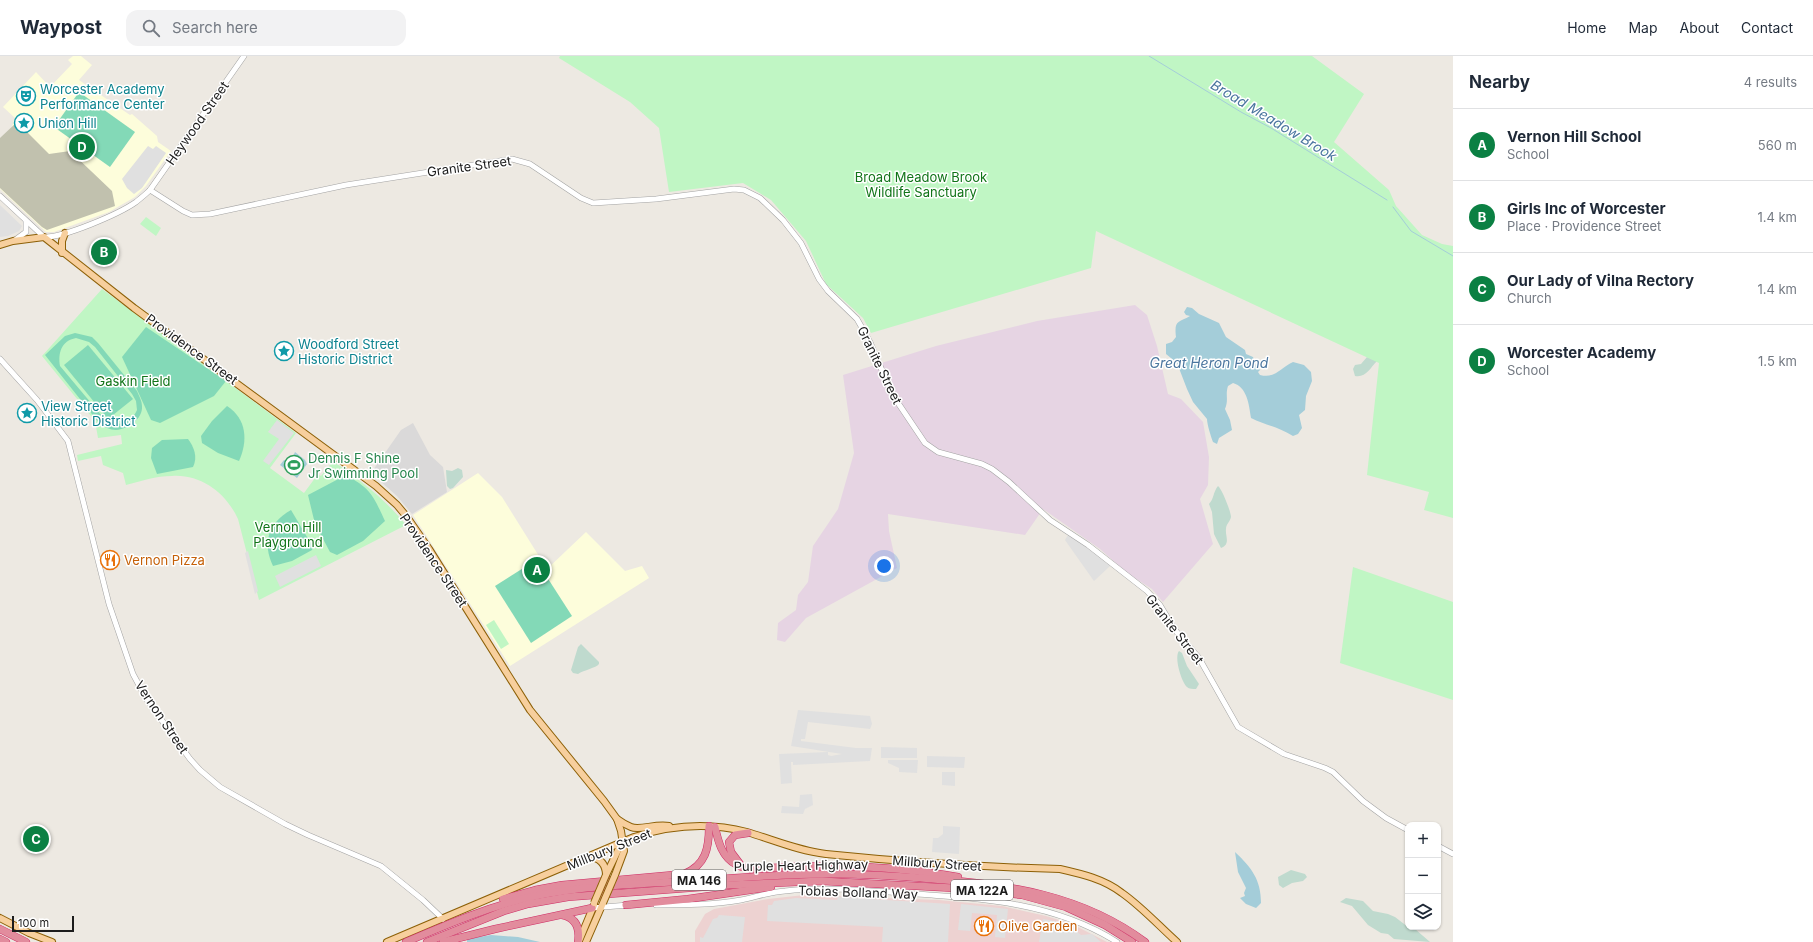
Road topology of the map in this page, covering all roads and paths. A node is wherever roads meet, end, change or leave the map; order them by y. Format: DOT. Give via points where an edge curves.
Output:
graph roads {
  1 [pos="244,56"];
  2 [pos="150,190"];
  3 [pos="0,196"];
  4 [pos="26,221"];
  5 [pos="65,233"];
  6 [pos="44,237"];
  7 [pos="13,241"];
  8 [pos="0,245"];
  9 [pos="62,253"];
  10 [pos="0,359"];
  11 [pos="617,819"];
  12 [pos="674,827"];
  13 [pos="712,827"];
  14 [pos="1405,828"];
  15 [pos="748,833"];
  16 [pos="622,842"];
  17 [pos="1441,848"];
  18 [pos="1453,854"];
  19 [pos="589,856"];
  20 [pos="745,868"];
  21 [pos="606,875"];
  22 [pos="822,881"];
  23 [pos="1002,885"];
  24 [pos="603,905"];
  25 [pos="626,905"];
  26 [pos="593,906"];
  27 [pos="560,915"];
  28 [pos="0,918"];
  29 [pos="443,919"];
  30 [pos="440,928"];
  31 [pos="0,929"];
  32 [pos="0,938"];
  33 [pos="7,942"];
  34 [pos="26,942"];
  35 [pos="52,942"];
  36 [pos="387,942"];
  37 [pos="406,942"];
  38 [pos="427,942"];
  39 [pos="442,942"];
  40 [pos="578,942"];
  41 [pos="586,942"];
  42 [pos="1117,942"];
  43 [pos="1132,942"];
  44 [pos="1145,942"];
  45 [pos="1177,942"];
  1 -- 2 [label="street, Heywood Street"];
  2 -- 5 [label="street, Heywood Street" via="124,209"];
  2 -- 14 [label="street, Granite Street" via="183,211 210,214 351,184 512,159 530,164 581,198 593,203 656,199 734,189 752,193 772,209 795,234 824,286 857,320 870,342 895,400 926,443 938,452 992,469 1053,523 1088,545 1146,591 1199,658 1238,727 1284,754 1333,772 1363,802"];
  3 -- 4 [label="street, Providence Street"];
  4 -- 6 [label="street, Providence Street"];
  4 -- 7 [label="street" via="25,234"];
  5 -- 6 [label="street, Heywood Street" via="50,238"];
  5 -- 9 [label="main road"];
  6 -- 7 [label="main road"];
  6 -- 9 [label="main road, Providence Street"];
  7 -- 8 [label="main road"];
  9 -- 11 [label="main road, Providence Street" via="347,464 397,505 429,549 530,710"];
  10 -- 29 [label="street, Vernon Street" via="68,441 109,604 133,674 147,700 190,759 220,787 285,824 385,868"];
  11 -- 12 [label="main road" via="633,828 655,825"];
  11 -- 16 [label="main road, Providence Street"];
  12 -- 13 [label="main road, Millbury Street"];
  12 -- 16 [label="main road, Millbury Street"];
  13 -- 15 [label="main road, Millbury Street"];
  13 -- 20 [label="highway" via="726,856 734,864"];
  13 -- 30 [label="highway" via="708,850 701,863 690,871 678,875 590,881 535,890 490,904"];
  15 -- 20 [label="highway" via="735,834 729,842 733,855"];
  15 -- 45 [label="main road, Millbury Street" via="824,854 1060,869 1087,875 1123,893"];
  16 -- 19 [label="main road, Millbury Street"];
  16 -- 21 [label="main road"];
  16 -- 24 [label="main road, Providence Street, bridge" via="623,855"];
  17 -- 18 [label="street"];
  19 -- 21 [label="main road" via="602,862"];
  19 -- 29 [label="main road, Millbury Street"];
  20 -- 23 [label="highway, MA 122A" via="882,868 948,875"];
  21 -- 26 [label="main road, bridge"];
  22 -- 25 [label="highway, MA 122A"];
  22 -- 38 [label="highway, Purple Heart Highway / MA 146" via="729,885 562,898 528,904"];
  22 -- 43 [label="highway, Purple Heart Highway / MA 122A" via="954,888 1022,895 1066,907"];
  23 -- 30 [label="highway, Purple Heart Highway / MA 146" via="829,874 661,883 538,895 495,906"];
  23 -- 44 [label="highway, Purple Heart Highway / MA 122A" via="1073,903 1099,914"];
  24 -- 25 [label="street, Tobias Bolland Way / MA 122A"];
  24 -- 26 [label="street, Tobias Bolland Way / MA 122A"];
  24 -- 41 [label="main road, Providence Street"];
  25 -- 42 [label="street, Tobias Bolland Way" via="711,903 806,889 956,897 1014,903 1054,912"];
  26 -- 27 [label="highway"];
  26 -- 40 [label="main road"];
  27 -- 39 [label="highway"];
  27 -- 40 [label="highway" via="568,916 575,922 579,931"];
  28 -- 35 [label="main road"];
  29 -- 36 [label="main road, Millbury Street"];
  30 -- 37 [label="highway, Purple Heart Highway / MA 146"];
  31 -- 34 [label="highway"];
  32 -- 33 [label="highway"];
}
